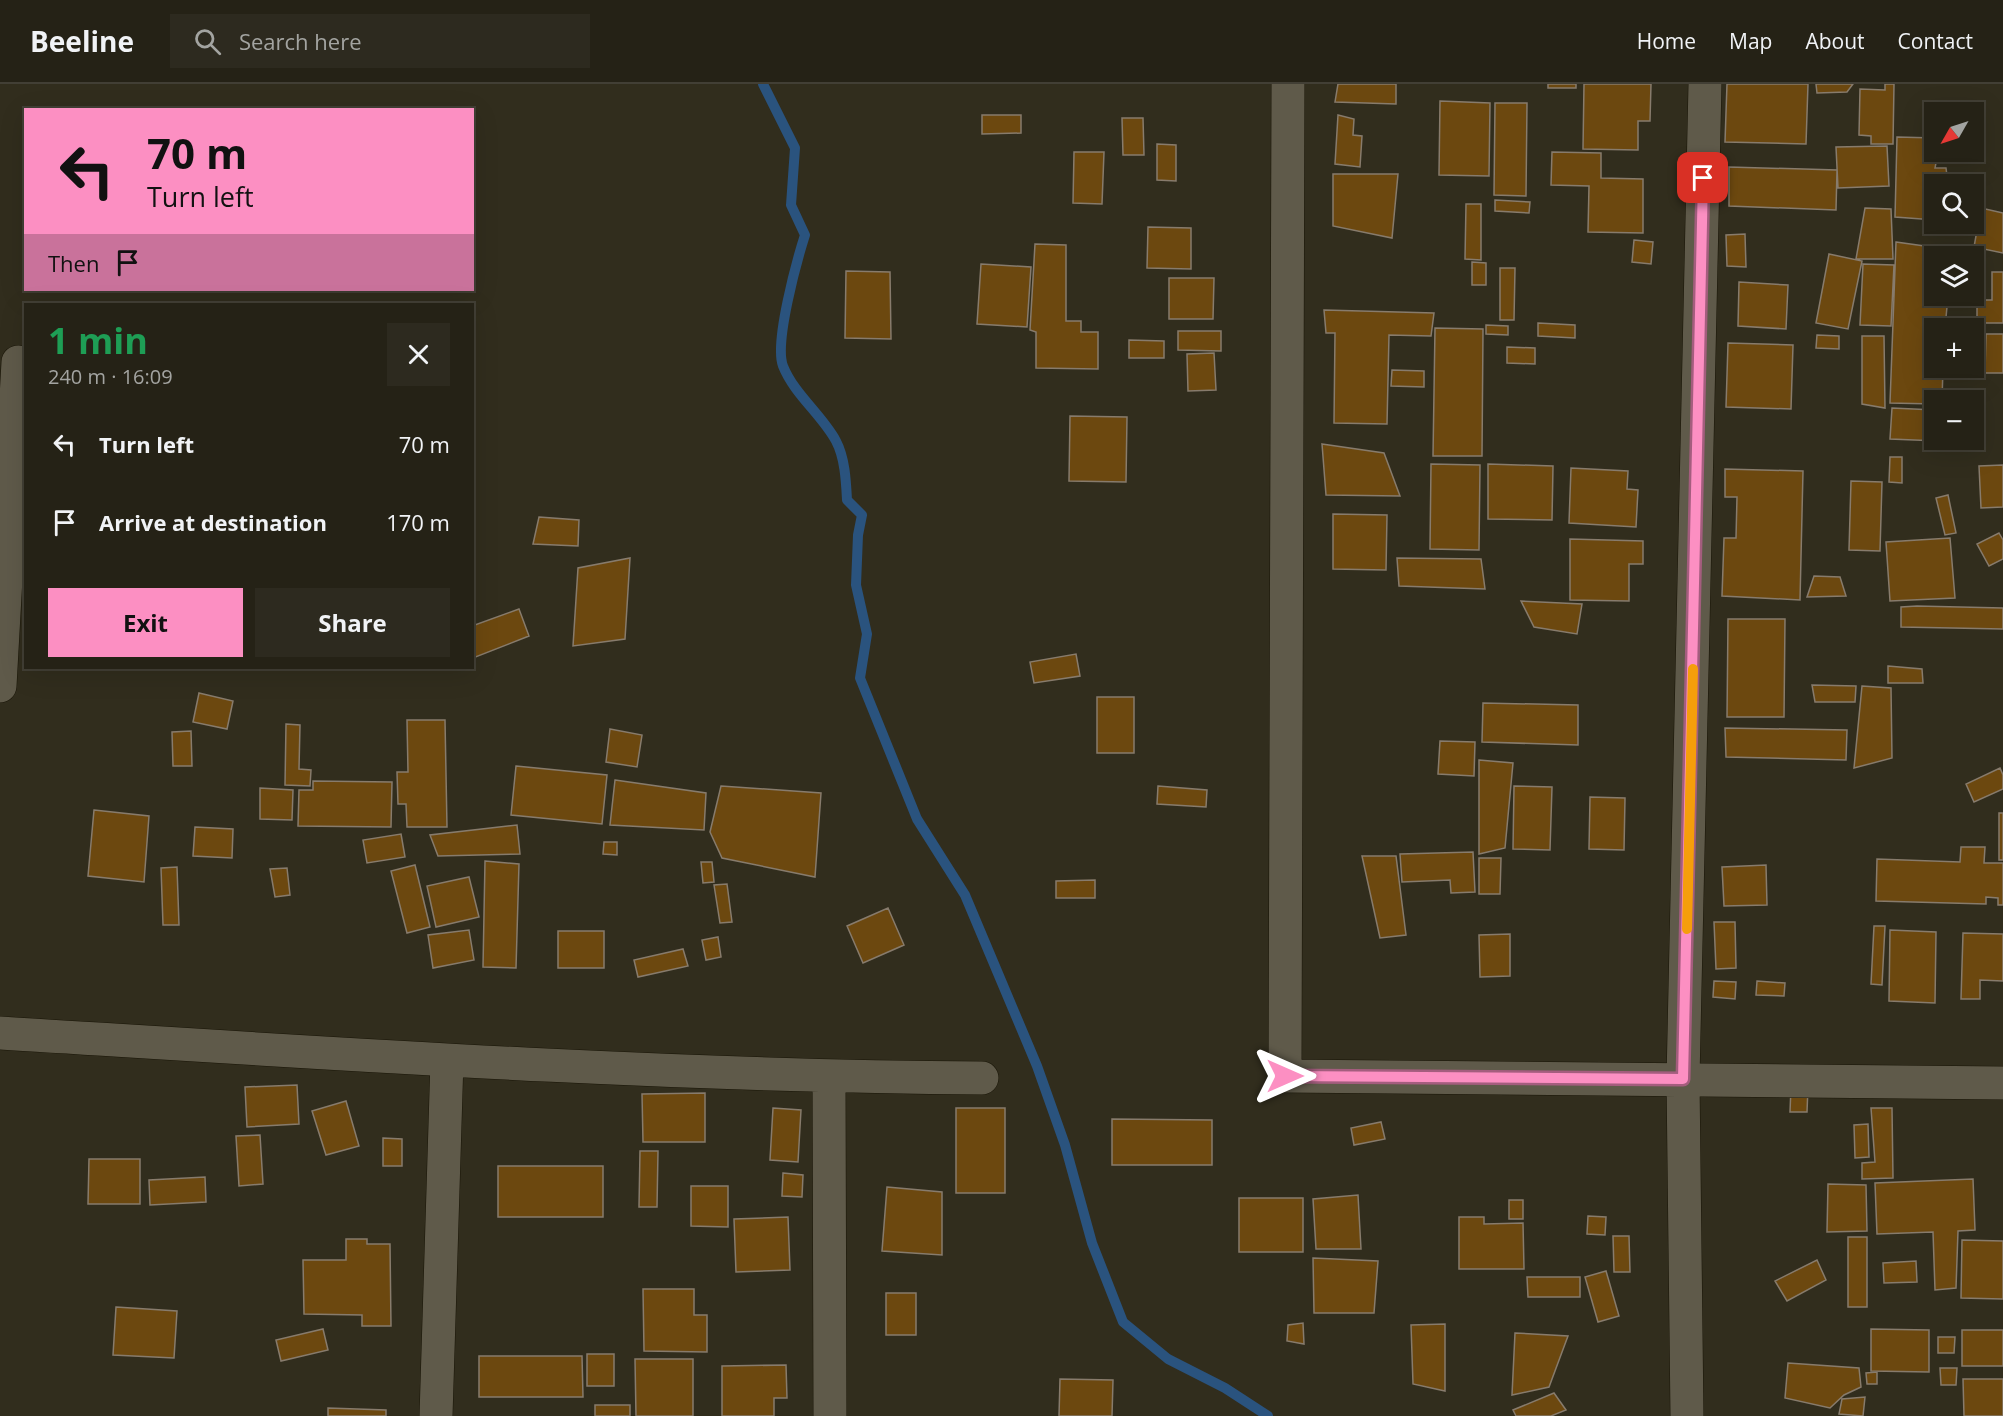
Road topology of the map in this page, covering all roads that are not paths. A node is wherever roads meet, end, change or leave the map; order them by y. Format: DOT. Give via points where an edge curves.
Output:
graph roads {
  1 [pos="1288,84"];
  2 [pos="1705,84"];
  3 [pos="18,362"];
  4 [pos="0,686"];
  5 [pos="0,1033"];
  6 [pos="447,1060"];
  7 [pos="829,1077"];
  8 [pos="982,1078"];
  9 [pos="1683,1079"];
  10 [pos="2003,1083"];
  11 [pos="436,1416"];
  12 [pos="830,1416"];
  13 [pos="1687,1416"];
  1 -- 9 [label="street" via="1285,1076"];
  2 -- 9 [label="street"];
  3 -- 4 [label="street"];
  5 -- 6 [label="street"];
  6 -- 7 [label="street"];
  6 -- 11 [label="street"];
  7 -- 8 [label="street"];
  7 -- 12 [label="street"];
  9 -- 10 [label="street"];
  9 -- 13 [label="street"];
}
